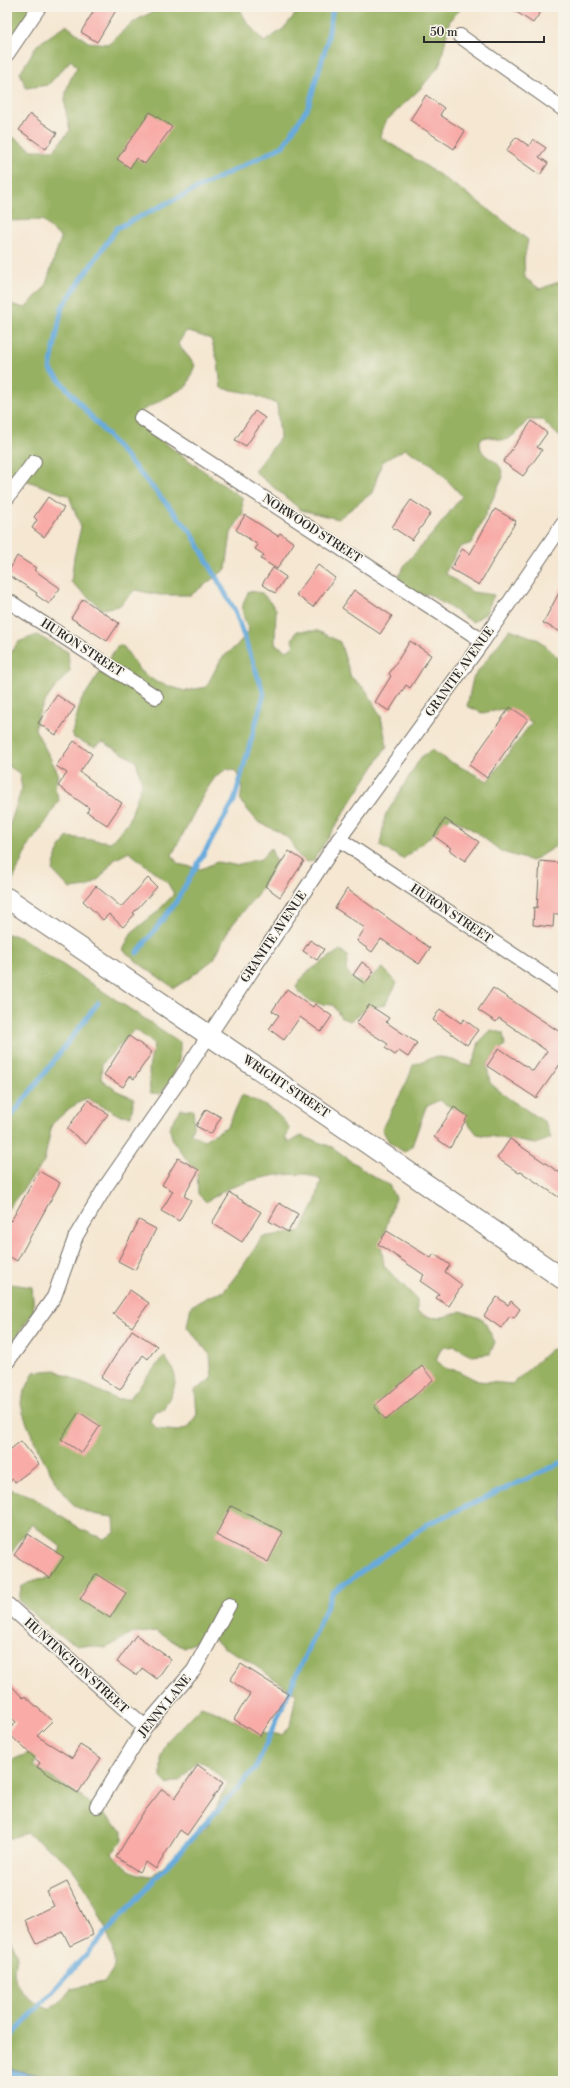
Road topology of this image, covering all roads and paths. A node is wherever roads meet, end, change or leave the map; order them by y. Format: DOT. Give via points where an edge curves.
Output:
graph roads {
  1 [pos="39,7"];
  2 [pos="460,36"];
  3 [pos="7,54"];
  4 [pos="563,109"];
  5 [pos="141,418"];
  6 [pos="34,462"];
  7 [pos="7,498"];
  8 [pos="563,524"];
  9 [pos="7,600"];
  10 [pos="483,641"];
  11 [pos="156,697"];
  12 [pos="339,839"];
  13 [pos="7,898"];
  14 [pos="563,988"];
  15 [pos="209,1034"];
  16 [pos="563,1279"];
  17 [pos="7,1362"];
  18 [pos="7,1604"];
  19 [pos="230,1605"];
  20 [pos="145,1728"];
  21 [pos="96,1806"];
  1 -- 3 [label="street"];
  2 -- 4 [label="street"];
  5 -- 10 [label="street, NORWOOD STREET"];
  6 -- 7 [label="street"];
  8 -- 10 [label="street, GRANITE AVENUE"];
  9 -- 11 [label="street, HURON STREET"];
  10 -- 12 [label="street, GRANITE AVENUE"];
  12 -- 14 [label="street, HURON STREET"];
  12 -- 15 [label="street, GRANITE AVENUE"];
  13 -- 15 [label="main road, WRIGHT STREET"];
  15 -- 16 [label="main road, WRIGHT STREET"];
  15 -- 17 [label="street, GRANITE AVENUE" via="106,1186 76,1236 54,1297"];
  18 -- 20 [label="street, HUNTINGTON STREET"];
  19 -- 20 [label="street, JENNY LANE" via="194,1670"];
  20 -- 21 [label="street, JENNY LANE"];
}
